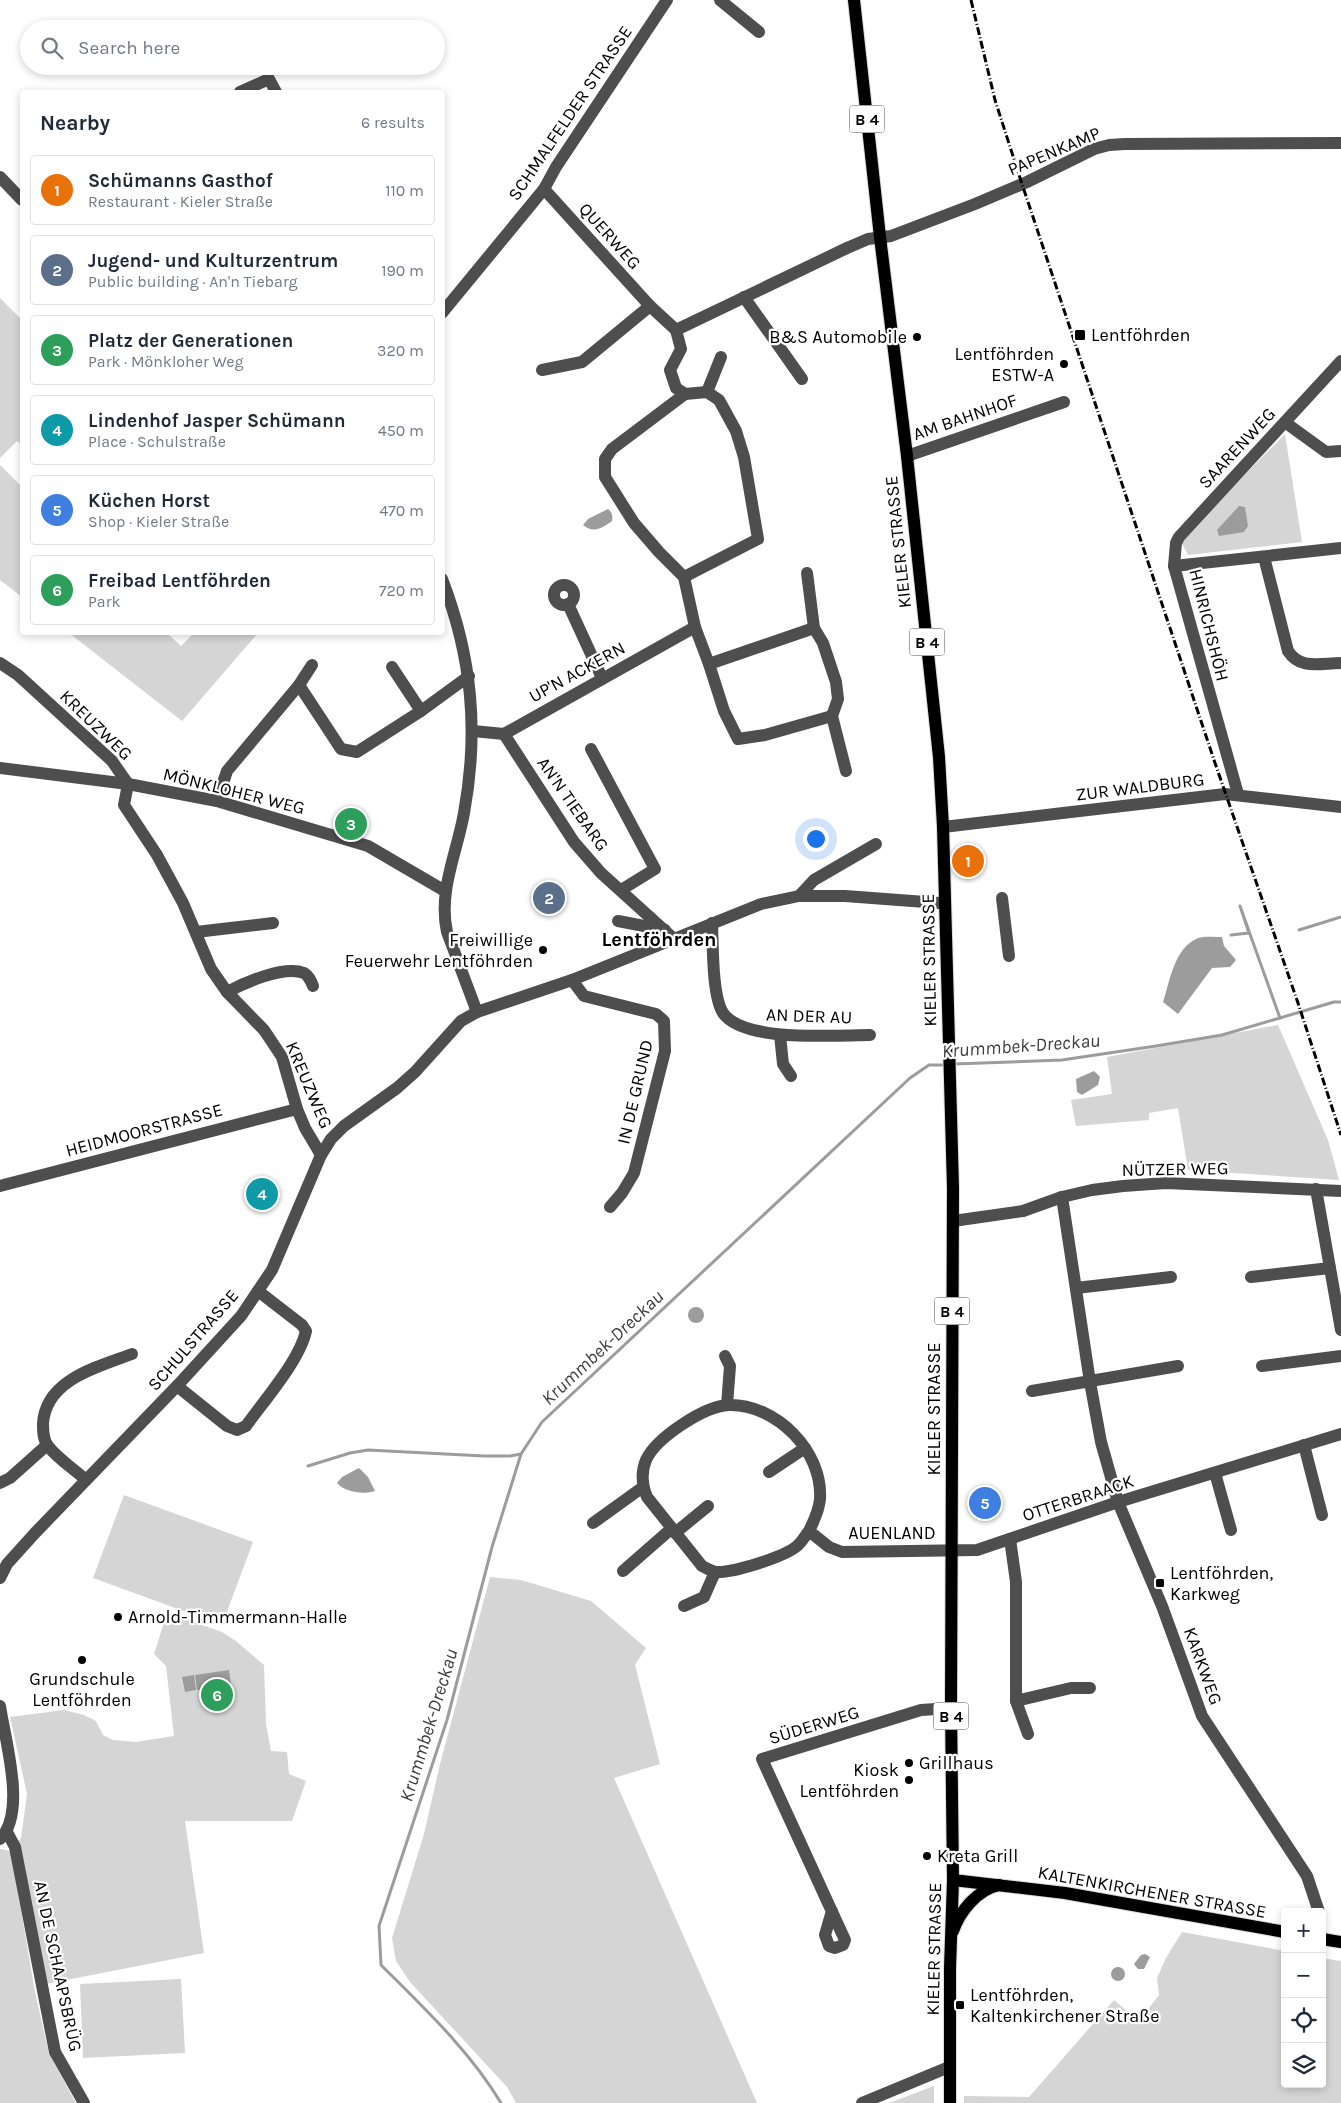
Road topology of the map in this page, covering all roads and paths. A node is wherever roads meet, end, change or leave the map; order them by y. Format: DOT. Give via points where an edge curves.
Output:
graph roads {
  1 [pos="667,0"];
  2 [pos="720,0"];
  3 [pos="854,0"];
  4 [pos="759,32"];
  5 [pos="245,90"];
  6 [pos="275,90"];
  7 [pos="1341,143"];
  8 [pos="0,177"];
  9 [pos="544,189"];
  10 [pos="20,198"];
  11 [pos="880,237"];
  12 [pos="744,297"];
  13 [pos="650,306"];
  14 [pos="445,309"];
  15 [pos="676,330"];
  16 [pos="721,357"];
  17 [pos="1341,361"];
  18 [pos="542,370"];
  19 [pos="802,379"];
  20 [pos="707,392"];
  21 [pos="684,394"];
  22 [pos="1064,402"];
  23 [pos="1286,423"];
  24 [pos="1341,451"];
  25 [pos="907,456"];
  26 [pos="1341,548"];
  27 [pos="1264,557"];
  28 [pos="1174,566"];
  29 [pos="807,572"];
  30 [pos="684,577"];
  31 [pos="446,597"];
  32 [pos="568,604"];
  33 [pos="695,627"];
  34 [pos="814,628"];
  35 [pos="1341,663"];
  36 [pos="0,664"];
  37 [pos="709,664"];
  38 [pos="312,665"];
  39 [pos="392,667"];
  40 [pos="469,676"];
  41 [pos="602,678"];
  42 [pos="299,686"];
  43 [pos="421,711"];
  44 [pos="832,716"];
  45 [pos="473,731"];
  46 [pos="504,734"];
  47 [pos="591,748"];
  48 [pos="0,768"];
  49 [pos="846,771"];
  50 [pos="128,784"];
  51 [pos="1238,794"];
  52 [pos="217,801"];
  53 [pos="1341,807"];
  54 [pos="943,828"];
  55 [pos="876,844"];
  56 [pos="621,890"];
  57 [pos="446,891"];
  58 [pos="799,896"];
  59 [pos="1002,898"];
  60 [pos="945,901"];
  61 [pos="618,921"];
  62 [pos="273,923"];
  63 [pos="712,923"];
  64 [pos="665,930"];
  65 [pos="196,932"];
  66 [pos="674,939"];
  67 [pos="1009,956"];
  68 [pos="572,980"];
  69 [pos="313,986"];
  70 [pos="227,992"];
  71 [pos="477,1012"];
  72 [pos="780,1035"];
  73 [pos="870,1035"];
  74 [pos="791,1076"];
  75 [pos="297,1108"];
  76 [pos="321,1155"];
  77 [pos="0,1186"];
  78 [pos="1316,1190"];
  79 [pos="1341,1191"];
  80 [pos="1062,1197"];
  81 [pos="610,1207"];
  82 [pos="953,1221"];
  83 [pos="1330,1268"];
  84 [pos="1171,1277"];
  85 [pos="1251,1277"];
  86 [pos="1076,1288"];
  87 [pos="258,1291"];
  88 [pos="1341,1330"];
  89 [pos="132,1354"];
  90 [pos="725,1356"];
  91 [pos="1341,1356"];
  92 [pos="1178,1366"];
  93 [pos="1262,1366"];
  94 [pos="1090,1382"];
  95 [pos="177,1386"];
  96 [pos="1032,1391"];
  97 [pos="728,1405"];
  98 [pos="1341,1434"];
  99 [pos="1304,1445"];
  100 [pos="47,1446"];
  101 [pos="805,1448"];
  102 [pos="769,1472"];
  103 [pos="1215,1473"];
  104 [pos="86,1480"];
  105 [pos="0,1483"];
  106 [pos="643,1487"];
  107 [pos="1118,1502"];
  108 [pos="708,1506"];
  109 [pos="1322,1515"];
  110 [pos="593,1523"];
  111 [pos="1231,1530"];
  112 [pos="673,1531"];
  113 [pos="809,1531"];
  114 [pos="1010,1539"];
  115 [pos="951,1551"];
  116 [pos="623,1571"];
  117 [pos="715,1572"];
  118 [pos="0,1578"];
  119 [pos="684,1606"];
  120 [pos="1090,1688"];
  121 [pos="1016,1701"];
  122 [pos="0,1706"];
  123 [pos="951,1708"];
  124 [pos="1028,1734"];
  125 [pos="4,1835"];
  126 [pos="953,1880"];
  127 [pos="999,1885"];
  128 [pos="1318,1908"];
  129 [pos="832,1911"];
  130 [pos="1281,1931"];
  131 [pos="951,1938"];
  132 [pos="1326,1939"];
  133 [pos="1341,1942"];
  134 [pos="949,2067"];
  135 [pos="84,2103"];
  136 [pos="862,2103"];
  137 [pos="950,2103"];
  1 -- 9 [label="street, SCHMALFELDER STRASSE"];
  2 -- 4 [label="street"];
  3 -- 11 [label="main road, KIELER STRASSE / B 4"];
  5 -- 6 [label="street" via="269,80"];
  7 -- 11 [label="street, PAPENKAMP" via="1109,145 975,204 891,236"];
  8 -- 10 [label="street"];
  9 -- 13 [label="street, QUERWEG"];
  9 -- 14 [label="street, SCHMALFELDER STRASSE"];
  11 -- 12 [label="street" via="846,248"];
  11 -- 25 [label="main road, KIELER STRASSE / B 4"];
  12 -- 15 [label="street"];
  12 -- 19 [label="street"];
  13 -- 15 [label="street, QUERWEG"];
  13 -- 18 [label="street" via="582,362"];
  15 -- 21 [label="street" via="681,348 670,370 676,388"];
  16 -- 20 [label="street"];
  17 -- 23 [label="street, SAARENWEG"];
  20 -- 21 [label="street"];
  20 -- 30 [label="street" via="719,400 736,431 744,457 758,539"];
  21 -- 30 [label="street" via="612,449 605,460 605,477 634,523"];
  22 -- 25 [label="street, AM BAHNHOF"];
  23 -- 24 [label="street" via="1326,452"];
  23 -- 28 [label="street, SAARENWEG" via="1179,537"];
  25 -- 54 [label="main road, KIELER STRASSE / B 4" via="939,757"];
  26 -- 27 [label="street, HINRICHSHÖH"];
  27 -- 28 [label="street, HINRICHSHÖH"];
  27 -- 35 [label="street" via="1288,650 1294,660 1304,664"];
  28 -- 51 [label="street, HINRICHSHÖH"];
  29 -- 34 [label="street"];
  30 -- 33 [label="street"];
  31 -- 40 [label="street"];
  32 -- 41 [label="street"];
  33 -- 37 [label="street"];
  33 -- 41 [label="street, UP'N ACKERN"];
  34 -- 37 [label="street"];
  34 -- 44 [label="street" via="823,643 836,682 838,699"];
  36 -- 50 [label="street, KREUZWEG" via="18,675 112,760"];
  37 -- 44 [label="street" via="724,711 738,739 766,735"];
  38 -- 42 [label="street"];
  39 -- 43 [label="street"];
  40 -- 43 [label="street"];
  40 -- 45 [label="street"];
  41 -- 46 [label="street, UP'N ACKERN"];
  42 -- 43 [label="street" via="342,749 357,752"];
  42 -- 52 [label="street" via="227,771"];
  44 -- 49 [label="street"];
  45 -- 46 [label="street"];
  45 -- 57 [label="street" via="464,815"];
  46 -- 56 [label="street, AN'N TIEBARG" via="574,842"];
  47 -- 56 [label="street, AN'N TIEBARG" via="655,869"];
  48 -- 50 [label="street, MÖNKLOHER WEG"];
  50 -- 52 [label="street, MÖNKLOHER WEG"];
  50 -- 65 [label="street, KREUZWEG" via="124,805 184,902"];
  51 -- 53 [label="street, ZUR WALDBURG"];
  51 -- 54 [label="street, ZUR WALDBURG"];
  52 -- 57 [label="street, MÖNKLOHER WEG" via="368,846"];
  54 -- 60 [label="main road, KIELER STRASSE / B 4"];
  55 -- 58 [label="street" via="814,880"];
  56 -- 64 [label="street, AN'N TIEBARG"];
  57 -- 71 [label="street" via="444,918 447,932"];
  58 -- 60 [label="street, SCHULSTRASSE"];
  58 -- 63 [label="street, SCHULSTRASSE" via="761,904"];
  59 -- 67 [label="street"];
  60 -- 82 [label="main road, KIELER STRASSE / B 4"];
  61 -- 64 [label="street"];
  62 -- 65 [label="street"];
  63 -- 66 [label="street, SCHULSTRASSE"];
  63 -- 72 [label="street, AN DER AU" via="715,986 724,1013 736,1023 755,1031"];
  64 -- 66 [label="street, AN'N TIEBARG"];
  65 -- 70 [label="street, KREUZWEG" via="211,969"];
  66 -- 68 [label="street, SCHULSTRASSE"];
  68 -- 71 [label="street, SCHULSTRASSE"];
  68 -- 81 [label="street, IN DE GRUND" via="584,996 656,1014 664,1021 665,1051 634,1173"];
  69 -- 70 [label="street" via="303,973 276,973"];
  70 -- 75 [label="street, KREUZWEG" via="264,1030 282,1057"];
  71 -- 76 [label="street, SCHULSTRASSE" via="461,1021 397,1088 344,1126"];
  72 -- 73 [label="street, AN DER AU"];
  72 -- 74 [label="street" via="783,1064"];
  75 -- 76 [label="street, KREUZWEG"];
  75 -- 77 [label="street, HEIDMOORSTRASSE"];
  76 -- 87 [label="street, SCHULSTRASSE" via="272,1270"];
  78 -- 79 [label="street, NÜTZER WEG"];
  78 -- 80 [label="street, NÜTZER WEG" via="1166,1183 1092,1190"];
  78 -- 83 [label="street"];
  80 -- 82 [label="street, NÜTZER WEG" via="1023,1211"];
  80 -- 86 [label="street, KARKWEG"];
  82 -- 115 [label="main road, KIELER STRASSE / B 4"];
  83 -- 85 [label="street"];
  83 -- 88 [label="street"];
  84 -- 86 [label="street"];
  86 -- 94 [label="street, KARKWEG"];
  87 -- 95 [label="street, SCHULSTRASSE" via="241,1316"];
  87 -- 95 [label="street" via="306,1331 290,1365 246,1426 237,1430 227,1426"];
  89 -- 100 [label="street" via="76,1377 61,1387 50,1400 44,1417 43,1433"];
  90 -- 97 [label="street" via="730,1366"];
  91 -- 93 [label="street"];
  92 -- 94 [label="street"];
  94 -- 96 [label="street"];
  94 -- 107 [label="street, KARKWEG" via="1101,1442"];
  95 -- 104 [label="street, SCHULSTRASSE"];
  97 -- 101 [label="street" via="742,1406 774,1419 792,1431"];
  97 -- 106 [label="street" via="693,1416 654,1448 646,1460"];
  98 -- 99 [label="street, OTTERBRAACK"];
  99 -- 103 [label="street, OTTERBRAACK"];
  99 -- 109 [label="street"];
  100 -- 104 [label="street"];
  100 -- 105 [label="street"];
  101 -- 102 [label="street"];
  101 -- 113 [label="street" via="818,1482 820,1499"];
  103 -- 107 [label="street, OTTERBRAACK"];
  103 -- 111 [label="street"];
  104 -- 118 [label="street, SCHULSTRASSE" via="16,1553"];
  106 -- 110 [label="street"];
  106 -- 112 [label="street" via="646,1497"];
  107 -- 114 [label="street, OTTERBRAACK"];
  107 -- 128 [label="street, KARKWEG" via="1162,1606 1202,1716 1307,1876"];
  108 -- 112 [label="street"];
  112 -- 116 [label="street"];
  112 -- 117 [label="street" via="702,1566"];
  113 -- 115 [label="street, AUENLAND" via="829,1547 842,1552"];
  113 -- 117 [label="street" via="788,1553"];
  114 -- 115 [label="street, OTTERBRAACK" via="978,1550"];
  114 -- 121 [label="street" via="1016,1582"];
  115 -- 123 [label="main road, KIELER STRASSE / B 4"];
  117 -- 119 [label="street" via="704,1597"];
  120 -- 121 [label="street" via="1071,1688"];
  121 -- 124 [label="street"];
  122 -- 125 [label="street" via="15,1794"];
  123 -- 126 [label="main road, KIELER STRASSE / B 4"];
  123 -- 129 [label="street, SÜDERWEG" via="921,1710 762,1759"];
  125 -- 135 [label="street, AN DE SCHAAPSBRÜG" via="15,1848 55,2052"];
  126 -- 127 [label="main road, KALTENKIRCHENER STRASSE"];
  126 -- 131 [label="main road, KIELER STRASSE / B 4"];
  127 -- 130 [label="main road, KALTENKIRCHENER STRASSE" via="1065,1893"];
  127 -- 131 [label="main road" via="990,1887 973,1900 956,1922"];
  131 -- 134 [label="main road, KIELER STRASSE / B 4"];
  132 -- 133 [label="main road"];
  134 -- 136 [label="street"];
  134 -- 137 [label="main road, KIELER STRASSE / B 4"];
}
